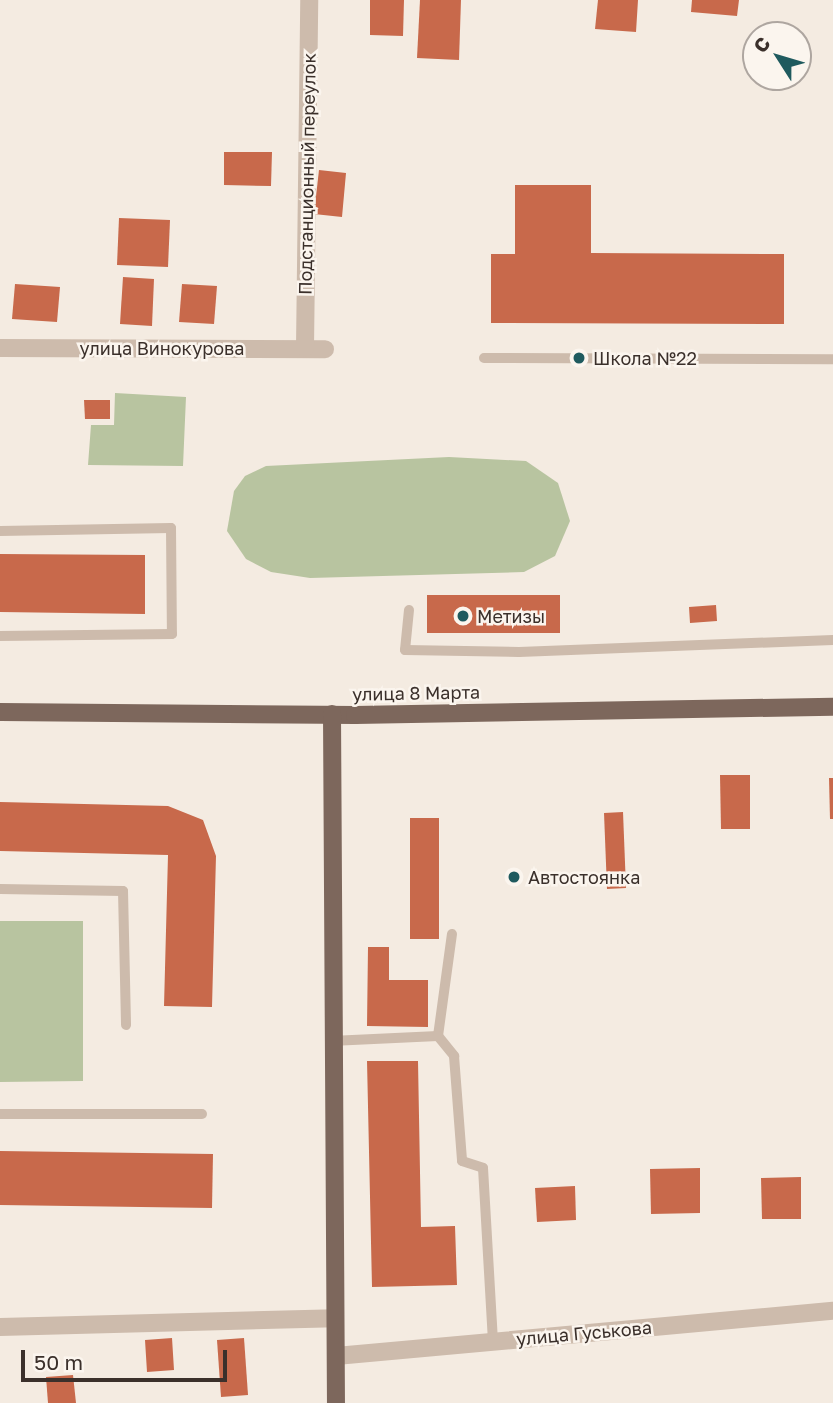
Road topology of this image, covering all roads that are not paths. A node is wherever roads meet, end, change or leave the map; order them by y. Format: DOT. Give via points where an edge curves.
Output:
graph roads {
  1 [pos="309,0"];
  2 [pos="0,348"];
  3 [pos="305,348"];
  4 [pos="325,349"];
  5 [pos="484,358"];
  6 [pos="833,359"];
  7 [pos="0,531"];
  8 [pos="409,610"];
  9 [pos="0,636"];
  10 [pos="833,639"];
  11 [pos="833,707"];
  12 [pos="0,712"];
  13 [pos="332,714"];
  14 [pos="0,888"];
  15 [pos="452,933"];
  16 [pos="126,1025"];
  17 [pos="438,1036"];
  18 [pos="331,1041"];
  19 [pos="0,1114"];
  20 [pos="202,1114"];
  21 [pos="833,1311"];
  22 [pos="335,1318"];
  23 [pos="0,1327"];
  24 [pos="493,1342"];
  25 [pos="336,1356"];
  26 [pos="336,1403"];
  1 -- 3 [label="street, Подстанционный переулок"];
  2 -- 3 [label="street, улица Винокурова"];
  3 -- 4 [label="street, улица Винокурова"];
  5 -- 6 [label="lane"];
  7 -- 9 [label="lane" via="171,528 172,634"];
  8 -- 10 [label="lane" via="405,650 519,652"];
  11 -- 13 [label="main road, улица 8 Марта"];
  12 -- 13 [label="main road, улица 8 Марта"];
  13 -- 18 [label="main road"];
  14 -- 16 [label="lane" via="123,891"];
  15 -- 17 [label="lane"];
  17 -- 18 [label="lane"];
  17 -- 24 [label="lane" via="454,1056 463,1161 483,1168"];
  18 -- 22 [label="main road"];
  19 -- 20 [label="lane"];
  21 -- 24 [label="street, улица Гуськова"];
  22 -- 23 [label="street"];
  22 -- 25 [label="main road"];
  24 -- 25 [label="street, улица Гуськова"];
  25 -- 26 [label="main road"];
}
